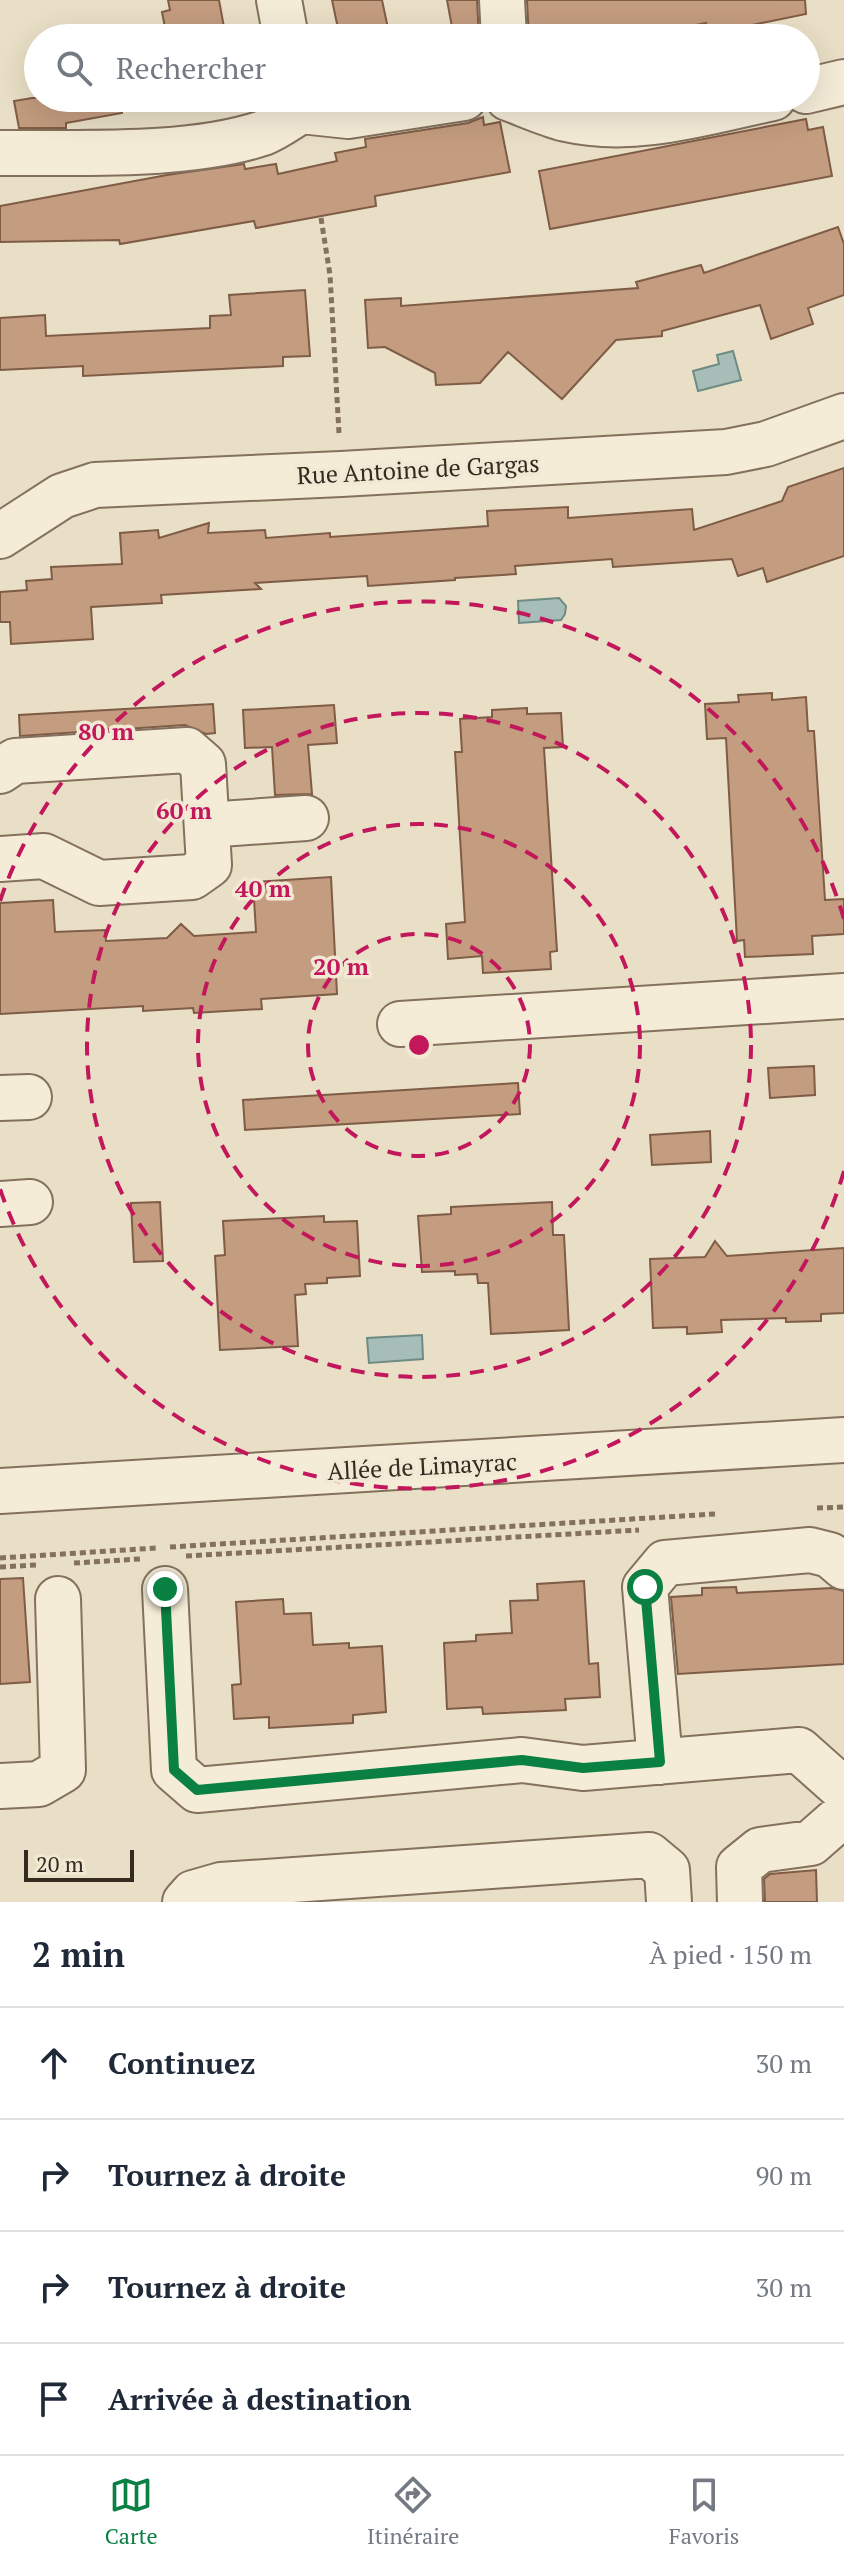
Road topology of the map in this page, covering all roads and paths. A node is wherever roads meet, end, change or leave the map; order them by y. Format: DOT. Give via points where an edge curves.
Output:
graph roads {
  1 [pos="279,0"];
  2 [pos="502,0"];
  3 [pos="283,24"];
  4 [pos="503,24"];
  5 [pos="844,82"];
  6 [pos="820,88"];
  7 [pos="290,112"];
  8 [pos="330,112"];
  9 [pos="374,112"];
  10 [pos="547,112"];
  11 [pos="704,112"];
  12 [pos="0,153"];
  13 [pos="321,218"];
  14 [pos="844,416"];
  15 [pos="341,474"];
  16 [pos="0,536"];
  17 [pos="0,771"];
  18 [pos="306,818"];
  19 [pos="207,825"];
  20 [pos="0,859"];
  21 [pos="844,996"];
  22 [pos="400,1024"];
  23 [pos="844,1440"];
  24 [pos="0,1491"];
  25 [pos="844,1507"];
  26 [pos="812,1508"];
  27 [pos="717,1514"];
  28 [pos="653,1530"];
  29 [pos="0,1558"];
  30 [pos="0,1567"];
  31 [pos="844,1567"];
  32 [pos="161,1568"];
  33 [pos="56,1575"];
  34 [pos="660,1762"];
  35 [pos="0,1786"];
  36 [pos="844,1790"];
  37 [pos="844,1814"];
  38 [pos="185,1902"];
  39 [pos="669,1902"];
  40 [pos="740,1902"];
  1 -- 3 [label="street"];
  2 -- 4 [label="street"];
  5 -- 6 [label="street"];
  7 -- 12 [label="street" via="266,132 234,141 158,150"];
  8 -- 9 [label="street"];
  10 -- 11 [label="street" via="616,125"];
  13 -- 15 [label="path" via="330,275"];
  14 -- 15 [label="street, Rue Antoine de Gargas" via="766,444 726,452"];
  15 -- 16 [label="street, Rue Antoine de Gargas" via="95,485 62,496"];
  17 -- 19 [label="street" via="15,761 187,750 203,764"];
  18 -- 19 [label="street"];
  19 -- 20 [label="street" via="209,865 192,877 99,883 44,856"];
  21 -- 22 [label="street"];
  23 -- 24 [label="street, Allée de Limayrac"];
  25 -- 26 [label="path"];
  27 -- 29 [label="path"];
  28 -- 32 [label="path"];
  30 -- 33 [label="path"];
  31 -- 34 [label="street" via="830,1555 810,1550 665,1563 645,1587"];
  32 -- 33 [label="path"];
  32 -- 34 [label="street" via="174,1770 197,1790 522,1760 583,1768"];
  33 -- 35 [label="street" via="63,1770 39,1784"];
  34 -- 36 [label="street" via="799,1750"];
  37 -- 40 [label="street" via="811,1843 760,1850 739,1867"];
  38 -- 39 [label="street" via="193,1893 221,1885 649,1855 667,1870"];
}
